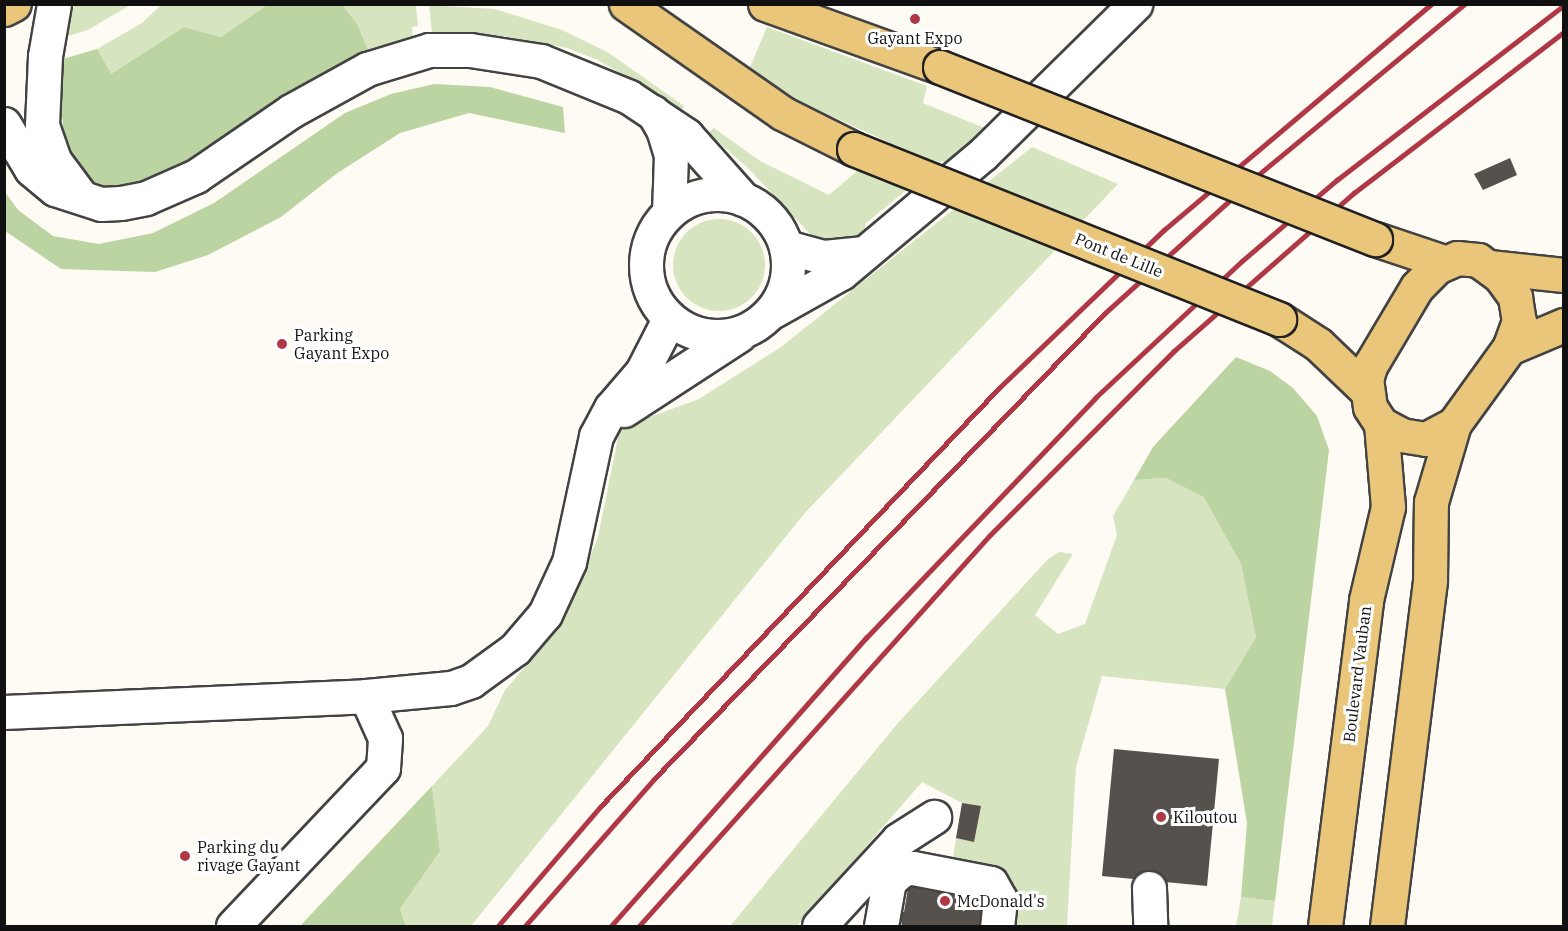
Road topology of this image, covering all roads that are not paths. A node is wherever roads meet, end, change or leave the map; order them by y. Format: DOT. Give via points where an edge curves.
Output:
graph roads {
  1 [pos="14,4"];
  2 [pos="54,4"];
  3 [pos="626,4"];
  4 [pos="765,4"];
  5 [pos="1135,4"];
  6 [pos="4,9"];
  7 [pos="653,112"];
  8 [pos="4,124"];
  9 [pos="84,199"];
  10 [pos="743,199"];
  11 [pos="669,212"];
  12 [pos="786,247"];
  13 [pos="864,253"];
  14 [pos="1444,262"];
  15 [pos="1489,267"];
  16 [pos="1563,276"];
  17 [pos="773,311"];
  18 [pos="669,319"];
  19 [pos="1563,325"];
  20 [pos="746,331"];
  21 [pos="1509,348"];
  22 [pos="1366,390"];
  23 [pos="1381,424"];
  24 [pos="1454,424"];
  25 [pos="597,436"];
  26 [pos="366,696"];
  27 [pos="4,712"];
  28 [pos="934,816"];
  29 [pos="1149,888"];
  30 [pos="233,927"];
  31 [pos="819,927"];
  32 [pos="881,927"];
  33 [pos="997,927"];
  34 [pos="1150,927"];
  35 [pos="1325,927"];
  36 [pos="1387,927"];
  1 -- 6 [label="main road"];
  2 -- 9 [label="lane" via="45,56 42,125 54,160"];
  3 -- 22 [label="main road, Pont de Lille, bridge" via="782,113 854,149 1279,320 1318,344"];
  4 -- 14 [label="main road, bridge" via="940,67 1375,239"];
  5 -- 13 [label="lane" via="983,154"];
  7 -- 9 [label="lane" via="606,86 540,61 470,50 429,50 367,69 329,88 196,176 169,189 121,203 101,204"];
  7 -- 10 [label="lane" via="686,135"];
  7 -- 11 [label="lane" via="671,155"];
  8 -- 9 [label="lane" via="21,155 42,180"];
  10 -- 11 [label="lane" via="721,194 699,196"];
  10 -- 12 [label="lane" via="770,218"];
  11 -- 18 [label="lane" via="652,235 645,263 650,291"];
  12 -- 13 [label="lane" via="824,257"];
  12 -- 17 [label="lane" via="787,280"];
  13 -- 17 [label="lane" via="826,283"];
  14 -- 15 [label="main road" via="1467,258"];
  14 -- 22 [label="main road" via="1417,287 1381,342 1370,366"];
  15 -- 16 [label="main road"];
  15 -- 21 [label="main road" via="1515,297 1519,321"];
  17 -- 20 [label="lane"];
  18 -- 20 [label="lane" via="689,331 711,337"];
  18 -- 25 [label="lane" via="642,372 611,408"];
  19 -- 21 [label="main road"];
  20 -- 25 [label="lane" via="628,407"];
  21 -- 24 [label="main road"];
  22 -- 23 [label="main road" via="1370,407"];
  23 -- 24 [label="main road" via="1402,435 1426,439"];
  23 -- 35 [label="main road, Boulevard Vauban" via="1388,507 1366,600"];
  24 -- 36 [label="main road" via="1431,502 1430,580"];
  25 -- 26 [label="lane" via="569,562 531,634 471,681 451,688"];
  26 -- 27 [label="lane"];
  26 -- 30 [label="lane" via="385,738 383,768"];
  28 -- 31 [label="lane" via="898,840"];
  29 -- 34 [label="lane"];
  32 -- 33 [label="lane" via="889,881 903,869 913,868 991,883 1000,899"];
}
